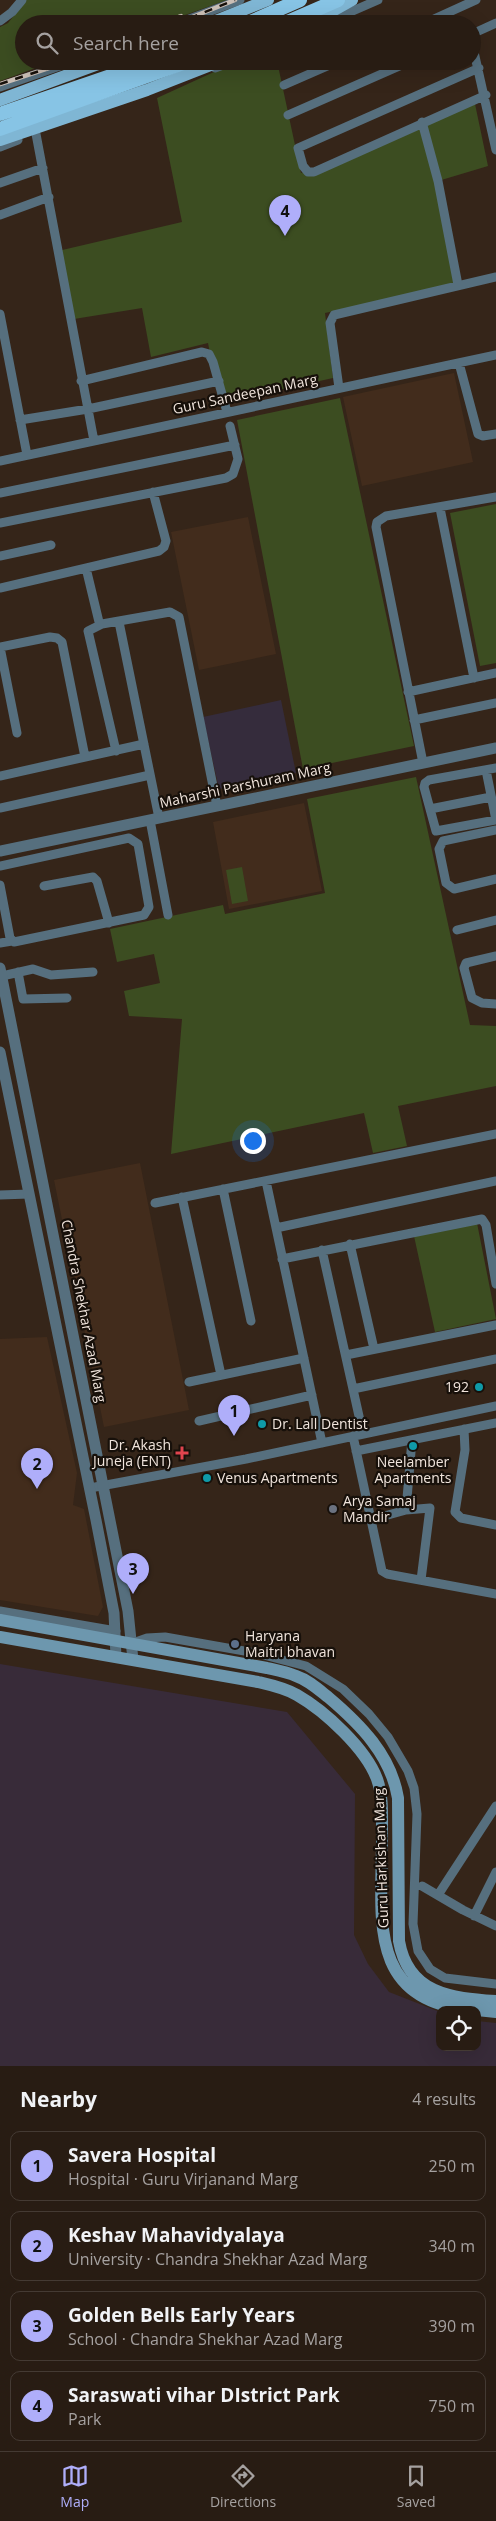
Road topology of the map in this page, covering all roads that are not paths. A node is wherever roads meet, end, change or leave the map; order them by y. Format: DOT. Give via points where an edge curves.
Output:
graph roads {
  1 [pos="22,0"];
  2 [pos="268,0"];
  3 [pos="300,0"];
  4 [pos="338,0"];
  5 [pos="352,0"];
  6 [pos="378,0"];
  7 [pos="476,0"];
  8 [pos="242,7"];
  9 [pos="211,15"];
  10 [pos="226,15"];
  11 [pos="315,15"];
  12 [pos="317,15"];
  13 [pos="344,15"];
  14 [pos="443,15"];
  15 [pos="0,21"];
  16 [pos="496,23"];
  17 [pos="481,30"];
  18 [pos="48,70"];
  19 [pos="82,70"];
  20 [pos="128,70"];
  21 [pos="164,70"];
  22 [pos="198,70"];
  23 [pos="210,70"];
  24 [pos="318,70"];
  25 [pos="390,70"];
  26 [pos="474,70"];
  27 [pos="480,70"];
  28 [pos="284,85"];
  29 [pos="0,87"];
  30 [pos="486,95"];
  31 [pos="0,100"];
  32 [pos="0,114"];
  33 [pos="288,116"];
  34 [pos="422,122"];
  35 [pos="0,128"];
  36 [pos="36,134"];
  37 [pos="0,140"];
  38 [pos="0,147"];
  39 [pos="496,150"];
  40 [pos="43,168"];
  41 [pos="0,183"];
  42 [pos="49,197"];
  43 [pos="0,214"];
  44 [pos="496,277"];
  45 [pos="458,285"];
  46 [pos="0,314"];
  47 [pos="496,355"];
  48 [pos="459,363"];
  49 [pos="81,381"];
  50 [pos="219,382"];
  51 [pos="339,388"];
  52 [pos="88,409"];
  53 [pos="227,412"];
  54 [pos="20,420"];
  55 [pos="230,426"];
  56 [pos="496,434"];
  57 [pos="94,441"];
  58 [pos="234,445"];
  59 [pos="28,455"];
  60 [pos="0,461"];
  61 [pos="153,492"];
  62 [pos="0,493"];
  63 [pos="496,497"];
  64 [pos="440,508"];
  65 [pos="0,523"];
  66 [pos="51,545"];
  67 [pos="0,556"];
  68 [pos="86,568"];
  69 [pos="0,588"];
  70 [pos="119,622"];
  71 [pos="102,624"];
  72 [pos="0,647"];
  73 [pos="496,673"];
  74 [pos="474,678"];
  75 [pos="408,692"];
  76 [pos="496,703"];
  77 [pos="414,720"];
  78 [pos="16,733"];
  79 [pos="144,744"];
  80 [pos="496,748"];
  81 [pos="116,751"];
  82 [pos="85,757"];
  83 [pos="422,763"];
  84 [pos="496,768"];
  85 [pos="486,770"];
  86 [pos="150,775"];
  87 [pos="0,776"];
  88 [pos="491,797"];
  89 [pos="216,806"];
  90 [pos="0,808"];
  91 [pos="430,809"];
  92 [pos="155,818"];
  93 [pos="496,820"];
  94 [pos="496,830"];
  95 [pos="0,850"];
  96 [pos="0,866"];
  97 [pos="496,879"];
  98 [pos="0,885"];
  99 [pos="44,886"];
  100 [pos="168,915"];
  101 [pos="496,920"];
  102 [pos="109,923"];
  103 [pos="457,930"];
  104 [pos="12,941"];
  105 [pos="0,943"];
  106 [pos="496,956"];
  107 [pos="1,972"];
  108 [pos="18,972"];
  109 [pos="93,972"];
  110 [pos="67,998"];
  111 [pos="496,1004"];
  112 [pos="0,1052"];
  113 [pos="496,1134"];
  114 [pos="266,1181"];
  115 [pos="496,1181"];
  116 [pos="223,1189"];
  117 [pos="29,1194"];
  118 [pos="0,1195"];
  119 [pos="182,1197"];
  120 [pos="155,1203"];
  121 [pos="276,1228"];
  122 [pos="350,1244"];
  123 [pos="322,1250"];
  124 [pos="282,1259"];
  125 [pos="496,1284"];
  126 [pos="251,1322"];
  127 [pos="496,1325"];
  128 [pos="374,1349"];
  129 [pos="346,1356"];
  130 [pos="304,1358"];
  131 [pos="496,1360"];
  132 [pos="221,1375"];
  133 [pos="189,1382"];
  134 [pos="353,1389"];
  135 [pos="312,1394"];
  136 [pos="496,1406"];
  137 [pos="200,1421"];
  138 [pos="496,1423"];
  139 [pos="464,1429"];
  140 [pos="363,1434"];
  141 [pos="353,1436"];
  142 [pos="412,1440"];
  143 [pos="322,1443"];
  144 [pos="356,1452"];
  145 [pos="103,1486"];
  146 [pos="90,1488"];
  147 [pos="406,1510"];
  148 [pos="370,1520"];
  149 [pos="496,1525"];
  150 [pos="421,1580"];
  151 [pos="496,1594"];
  152 [pos="0,1611"];
  153 [pos="0,1620"];
  154 [pos="116,1636"];
  155 [pos="0,1637"];
  156 [pos="133,1644"];
  157 [pos="116,1658"];
  158 [pos="133,1660"];
  159 [pos="496,1806"];
  160 [pos="496,1872"];
  161 [pos="422,1886"];
  162 [pos="438,1895"];
  163 [pos="474,1916"];
  164 [pos="496,1926"];
  165 [pos="496,1984"];
  166 [pos="496,2002"];
  167 [pos="446,2006"];
  168 [pos="481,2010"];
  169 [pos="496,2012"];
  1 -- 15 [label="street"];
  2 -- 8 [label="main road"];
  3 -- 8 [label="highway"];
  4 -- 11 [label="highway"];
  5 -- 12 [label="main road"];
  6 -- 13 [label="street"];
  7 -- 14 [label="street"];
  8 -- 9 [label="street"];
  8 -- 10 [label="main road"];
  16 -- 17 [label="street"];
  18 -- 29 [label="street"];
  19 -- 31 [label="main road"];
  20 -- 32 [label="highway"];
  21 -- 35 [label="highway"];
  22 -- 37 [label="main road"];
  23 -- 36 [label="street"];
  24 -- 28 [label="street"];
  25 -- 33 [label="street"];
  26 -- 34 [label="street" via="298,148 303,166 308,172 314,172"];
  27 -- 30 [label="street"];
  30 -- 34 [label="street"];
  30 -- 39 [label="street"];
  34 -- 45 [label="street" via="438,181"];
  36 -- 38 [label="street"];
  36 -- 40 [label="street"];
  40 -- 41 [label="street"];
  40 -- 42 [label="street"];
  42 -- 43 [label="street"];
  42 -- 49 [label="street"];
  44 -- 45 [label="street"];
  45 -- 51 [label="street" via="334,315 330,322"];
  46 -- 54 [label="street"];
  47 -- 48 [label="street, Guru Sandeepan Marg"];
  48 -- 51 [label="street, Guru Sandeepan Marg"];
  48 -- 56 [label="street" via="478,434"];
  49 -- 50 [label="street" via="202,352 209,354"];
  49 -- 52 [label="street"];
  50 -- 52 [label="street"];
  50 -- 53 [label="street"];
  51 -- 53 [label="street, Guru Sandeepan Marg"];
  52 -- 54 [label="street"];
  52 -- 57 [label="street"];
  53 -- 57 [label="street, Guru Sandeepan Marg"];
  54 -- 59 [label="street"];
  55 -- 58 [label="street"];
  57 -- 59 [label="street, Guru Sandeepan Marg"];
  58 -- 61 [label="street" via="238,459 233,474"];
  58 -- 62 [label="street"];
  59 -- 60 [label="street, Guru Sandeepan Marg"];
  61 -- 65 [label="street"];
  61 -- 68 [label="street" via="166,541 164,547 159,551"];
  63 -- 64 [label="street"];
  64 -- 74 [label="street"];
  64 -- 75 [label="street" via="386,516 377,522 376,527"];
  66 -- 67 [label="street"];
  68 -- 69 [label="street"];
  68 -- 71 [label="street"];
  70 -- 71 [label="street"];
  70 -- 79 [label="street"];
  70 -- 89 [label="street" via="170,612 178,617"];
  71 -- 81 [label="street" via="88,631"];
  72 -- 78 [label="street"];
  72 -- 82 [label="street" via="50,637 62,642"];
  73 -- 74 [label="street"];
  74 -- 75 [label="street"];
  75 -- 77 [label="street"];
  76 -- 77 [label="street"];
  77 -- 83 [label="street"];
  79 -- 81 [label="street"];
  79 -- 86 [label="street"];
  80 -- 83 [label="street, Maharshi Parshuram Marg"];
  81 -- 82 [label="street"];
  82 -- 87 [label="street"];
  83 -- 89 [label="street, Maharshi Parshuram Marg"];
  84 -- 85 [label="street"];
  85 -- 88 [label="street"];
  85 -- 91 [label="street" via="429,780 424,787"];
  86 -- 90 [label="street"];
  86 -- 92 [label="street"];
  88 -- 91 [label="street"];
  88 -- 93 [label="street"];
  89 -- 92 [label="street, Maharshi Parshuram Marg"];
  91 -- 93 [label="street" via="434,828 440,832"];
  92 -- 95 [label="street, Maharshi Parshuram Marg"];
  92 -- 100 [label="street"];
  94 -- 97 [label="street" via="443,841 439,849 449,888"];
  96 -- 102 [label="street" via="129,838 135,840 148,911 144,915"];
  98 -- 104 [label="street"];
  99 -- 102 [label="street" via="93,877"];
  101 -- 103 [label="street"];
  102 -- 104 [label="street"];
  104 -- 105 [label="street"];
  106 -- 111 [label="street" via="472,960 464,968 472,998"];
  107 -- 108 [label="street"];
  107 -- 145 [label="street, Chandra Shekhar Azad Marg"];
  108 -- 109 [label="street" via="33,969 51,975"];
  108 -- 110 [label="street" via="23,999"];
  112 -- 117 [label="street"];
  113 -- 114 [label="street"];
  114 -- 116 [label="street"];
  114 -- 121 [label="street"];
  115 -- 121 [label="street"];
  116 -- 119 [label="street"];
  116 -- 126 [label="street"];
  117 -- 118 [label="street"];
  117 -- 146 [label="street"];
  119 -- 120 [label="street"];
  119 -- 132 [label="street"];
  121 -- 124 [label="street"];
  122 -- 123 [label="street"];
  122 -- 125 [label="street" via="482,1219 486,1225"];
  122 -- 128 [label="street"];
  123 -- 124 [label="street"];
  123 -- 129 [label="street"];
  124 -- 130 [label="street"];
  127 -- 128 [label="street"];
  128 -- 129 [label="street"];
  129 -- 134 [label="street"];
  130 -- 132 [label="street"];
  130 -- 135 [label="street"];
  131 -- 134 [label="street"];
  132 -- 133 [label="street"];
  134 -- 140 [label="street"];
  135 -- 137 [label="street"];
  135 -- 143 [label="street"];
  136 -- 140 [label="street"];
  138 -- 139 [label="street"];
  139 -- 142 [label="street"];
  139 -- 149 [label="street" via="465,1450 455,1512 461,1518"];
  140 -- 141 [label="street"];
  141 -- 143 [label="street"];
  141 -- 144 [label="street"];
  142 -- 144 [label="street"];
  142 -- 147 [label="street"];
  143 -- 145 [label="street"];
  144 -- 148 [label="street"];
  145 -- 146 [label="street"];
  145 -- 156 [label="street, Chandra Shekhar Azad Marg"];
  146 -- 154 [label="street"];
  147 -- 148 [label="street"];
  147 -- 150 [label="street" via="425,1507 430,1510"];
  148 -- 150 [label="street" via="382,1571"];
  150 -- 151 [label="street"];
  152 -- 154 [label="street"];
  153 -- 154 [label="main road, Guru Harkishan Marg"];
  154 -- 156 [label="main road, Guru Harkishan Marg"];
  154 -- 157 [label="street"];
  155 -- 157 [label="main road, Guru Harkishan Marg"];
  156 -- 158 [label="street, Chandra Shekhar Azad Marg"];
  156 -- 165 [label="street" via="147,1638 164,1637 256,1653 306,1666 342,1689 370,1714 408,1770 414,1788 417,1814 413,1924 418,1951 430,1969 445,1978"];
  156 -- 166 [label="main road, Guru Harkishan Marg" via="296,1675 348,1713 387,1763 396,1788 398,1941 404,1961 417,1979 440,1993"];
  157 -- 158 [label="main road, Guru Harkishan Marg"];
  158 -- 167 [label="main road, Guru Harkishan Marg" via="284,1689 310,1703 345,1734 371,1767 380,1789 386,1953 397,1976 416,1994"];
  159 -- 162 [label="street"];
  160 -- 163 [label="street"];
  161 -- 162 [label="street"];
  162 -- 163 [label="street"];
  163 -- 164 [label="street"];
  168 -- 169 [label="main road"];
}
